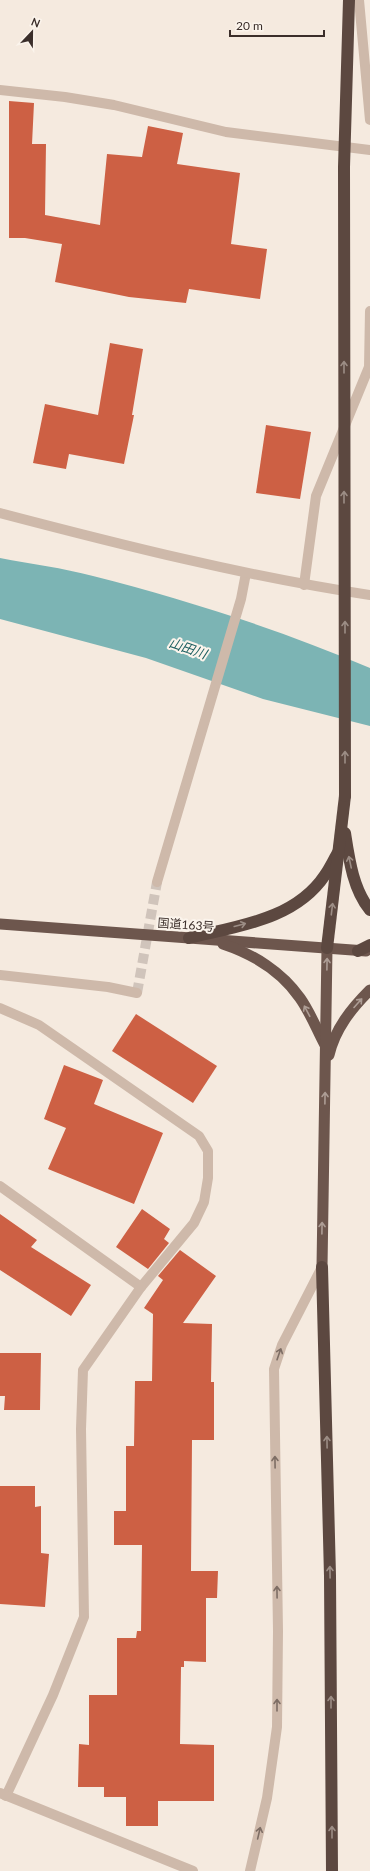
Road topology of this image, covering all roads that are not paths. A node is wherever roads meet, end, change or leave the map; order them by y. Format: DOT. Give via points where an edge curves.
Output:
graph roads {
  1 [pos="349,0"];
  2 [pos="359,0"];
  3 [pos="0,90"];
  4 [pos="370,120"];
  5 [pos="370,150"];
  6 [pos="370,311"];
  7 [pos="0,513"];
  8 [pos="246,572"];
  9 [pos="304,585"];
  10 [pos="370,595"];
  11 [pos="343,820"];
  12 [pos="338,851"];
  13 [pos="157,882"];
  14 [pos="370,910"];
  15 [pos="0,924"];
  16 [pos="189,938"];
  17 [pos="211,940"];
  18 [pos="370,945"];
  19 [pos="328,948"];
  20 [pos="364,951"];
  21 [pos="0,975"];
  22 [pos="370,990"];
  23 [pos="137,993"];
  24 [pos="0,1008"];
  25 [pos="325,1045"];
  26 [pos="325,1076"];
  27 [pos="0,1186"];
  28 [pos="322,1267"];
  29 [pos="141,1287"];
  30 [pos="3,1794"];
  31 [pos="193,1871"];
  32 [pos="250,1871"];
  33 [pos="332,1871"];
  11 -- 1 [label="highway, one-way, bridge" via="344,183"];
  2 -- 4 [label="street"];
  3 -- 5 [label="street" via="114,105 226,132"];
  6 -- 9 [label="street" via="369,366 316,496"];
  7 -- 8 [label="street"];
  8 -- 9 [label="street"];
  8 -- 13 [label="street" via="241,599"];
  9 -- 10 [label="street"];
  11 -- 12 [label="highway"];
  14 -- 11 [label="highway, one-way" via="357,887"];
  16 -- 12 [label="highway, one-way" via="275,915 293,906 324,876"];
  19 -- 12 [label="highway, one-way"];
  15 -- 16 [label="highway, 国道163号"];
  16 -- 17 [label="highway, 国道163号"];
  17 -- 19 [label="highway, 国道163号"];
  25 -- 17 [label="highway, one-way" via="301,999 288,983 253,957"];
  18 -- 20 [label="highway"];
  19 -- 20 [label="highway, 国道163号"];
  25 -- 19 [label="highway, one-way"];
  21 -- 23 [label="street" via="108,987"];
  26 -- 22 [label="highway, one-way" via="332,1044 342,1023"];
  24 -- 29 [label="street" via="39,1025 199,1136 208,1151 208,1178 204,1202 194,1223"];
  25 -- 26 [label="highway"];
  28 -- 26 [label="highway, one-way"];
  27 -- 29 [label="street"];
  32 -- 28 [label="street, one-way" via="267,1798 277,1727 274,1369 282,1346"];
  33 -- 28 [label="highway, one-way" via="330,1576"];
  29 -- 30 [label="street" via="83,1370 81,1429 84,1617 53,1695"];
  30 -- 31 [label="street"];
}
